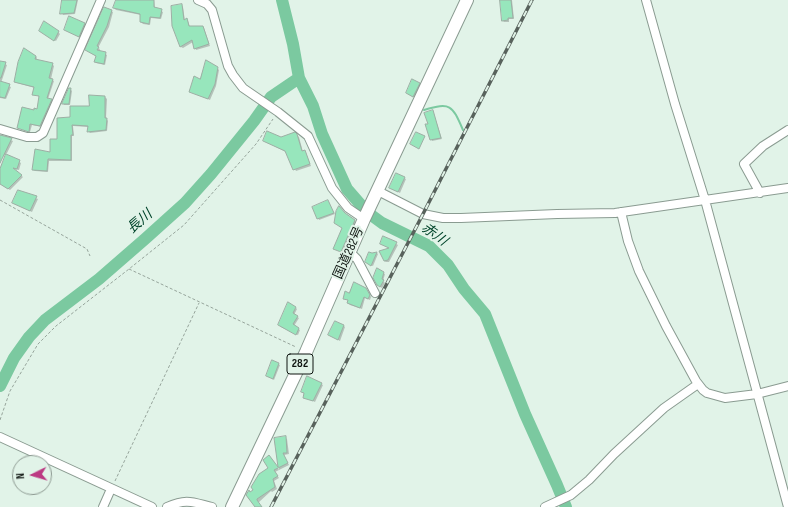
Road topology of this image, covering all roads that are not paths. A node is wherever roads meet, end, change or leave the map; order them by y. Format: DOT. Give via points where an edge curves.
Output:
graph roads {
  1 [pos="101,0"];
  2 [pos="198,0"];
  3 [pos="467,0"];
  4 [pos="646,0"];
  5 [pos="0,129"];
  6 [pos="788,130"];
  7 [pos="788,188"];
  8 [pos="760,193"];
  9 [pos="376,194"];
  10 [pos="705,200"];
  11 [pos="621,212"];
  12 [pos="364,218"];
  13 [pos="350,252"];
  14 [pos="375,293"];
  15 [pos="698,384"];
  16 [pos="788,386"];
  17 [pos="757,394"];
  18 [pos="0,437"];
  19 [pos="111,489"];
  20 [pos="103,507"];
  21 [pos="152,507"];
  22 [pos="167,507"];
  23 [pos="212,507"];
  24 [pos="232,507"];
  25 [pos="545,507"];
  26 [pos="788,507"];
  1 -- 5 [label="street" via="43,133 37,137 27,137"];
  2 -- 12 [label="street" via="212,10 233,75 243,88 308,136 332,188 348,208"];
  3 -- 9 [label="highway, 国道282号 / 282"];
  4 -- 10 [label="street"];
  6 -- 8 [label="street" via="763,146 744,164"];
  7 -- 8 [label="street"];
  8 -- 10 [label="street"];
  9 -- 11 [label="street" via="423,214 443,218"];
  9 -- 12 [label="highway, 国道282号 / 282"];
  10 -- 11 [label="street"];
  10 -- 17 [label="street"];
  11 -- 15 [label="street" via="639,271"];
  12 -- 13 [label="highway, 国道282号 / 282"];
  13 -- 14 [label="street" via="358,259"];
  13 -- 24 [label="highway, 国道282号 / 282" via="306,352"];
  15 -- 17 [label="street" via="707,393 725,398"];
  15 -- 25 [label="street" via="664,408 571,495"];
  16 -- 17 [label="street"];
  17 -- 26 [label="street"];
  18 -- 19 [label="street"];
  19 -- 20 [label="street"];
  19 -- 21 [label="street"];
  22 -- 23 [label="street" via="186,500"];
}
